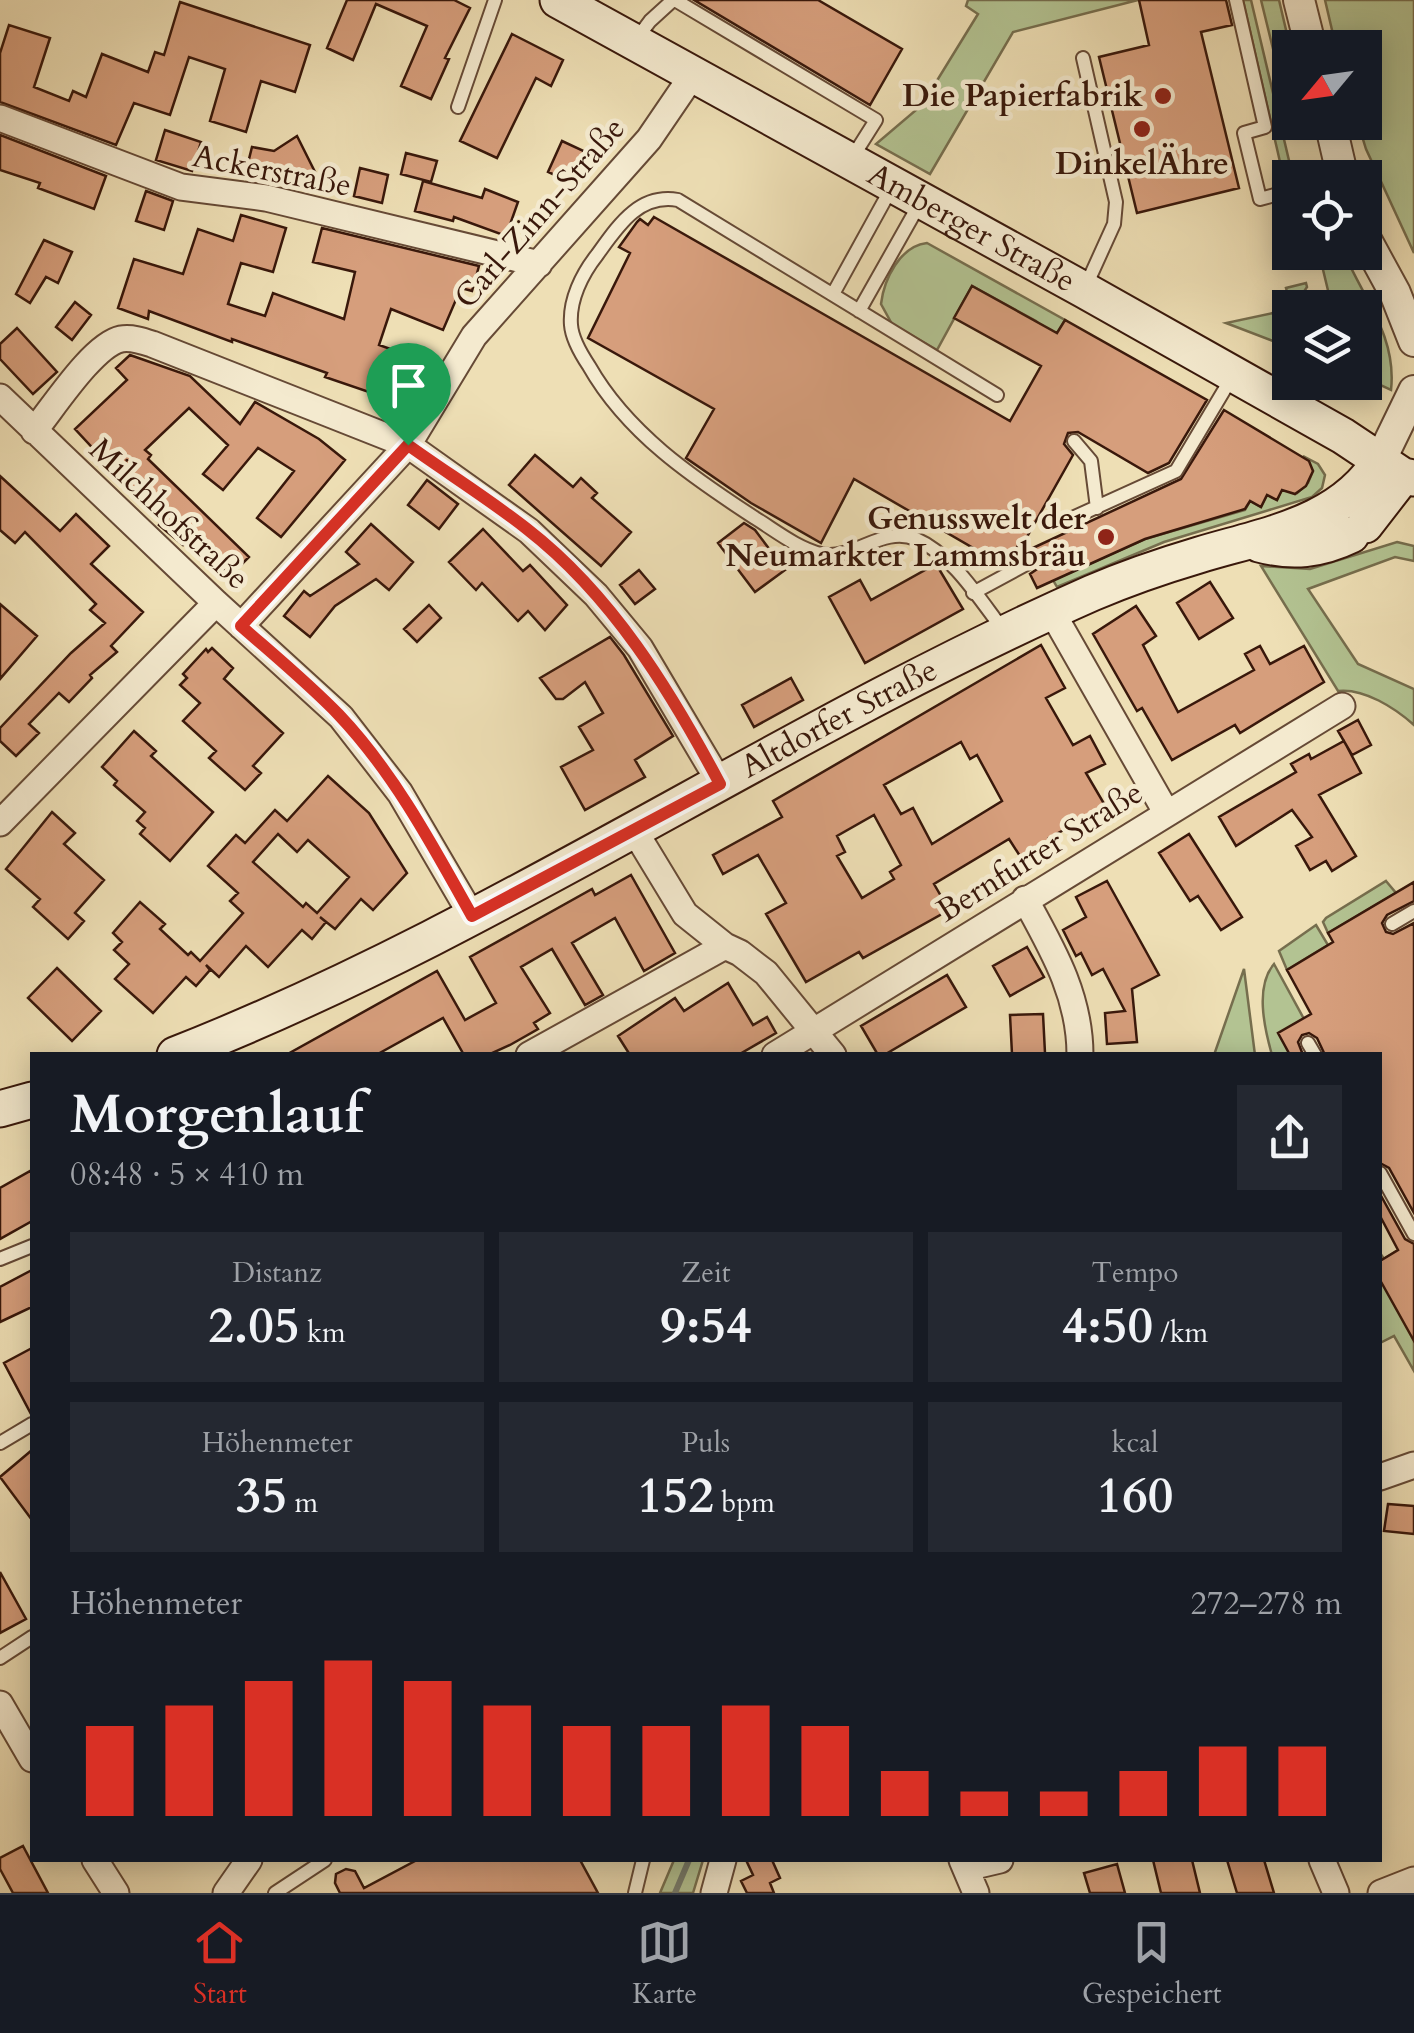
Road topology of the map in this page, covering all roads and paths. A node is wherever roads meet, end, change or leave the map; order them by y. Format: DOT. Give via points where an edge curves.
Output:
graph roads {
  1 [pos="495,0"];
  2 [pos="558,0"];
  3 [pos="674,0"];
  4 [pos="1236,0"];
  5 [pos="1299,0"];
  6 [pos="1306,30"];
  7 [pos="635,42"];
  8 [pos="1083,58"];
  9 [pos="694,72"];
  10 [pos="458,106"];
  11 [pos="0,118"];
  12 [pos="850,160"];
  13 [pos="907,192"];
  14 [pos="1272,196"];
  15 [pos="539,264"];
  16 [pos="1382,269"];
  17 [pos="1084,290"];
  18 [pos="833,294"];
  19 [pos="859,311"];
  20 [pos="1414,340"];
  21 [pos="1233,374"];
  22 [pos="1414,391"];
  23 [pos="997,394"];
  24 [pos="0,397"];
  25 [pos="34,431"];
  26 [pos="1074,441"];
  27 [pos="408,445"];
  28 [pos="1405,474"];
  29 [pos="1098,508"];
  30 [pos="1068,520"];
  31 [pos="1248,541"];
  32 [pos="1032,561"];
  33 [pos="973,592"];
  34 [pos="216,604"];
  35 [pos="1052,612"];
  36 [pos="241,626"];
  37 [pos="1005,633"];
  38 [pos="1342,706"];
  39 [pos="720,784"];
  40 [pos="1166,812"];
  41 [pos="0,822"];
  42 [pos="634,830"];
  43 [pos="1026,900"];
  44 [pos="1414,912"];
  45 [pos="472,916"];
  46 [pos="1392,924"];
  47 [pos="724,946"];
  48 [pos="814,1031"];
  49 [pos="233,1044"];
  50 [pos="191,1052"];
  51 [pos="534,1052"];
  52 [pos="780,1052"];
  53 [pos="831,1052"];
  54 [pos="1080,1052"];
  55 [pos="30,1101"];
  56 [pos="0,1109"];
  57 [pos="1382,1177"];
  58 [pos="1414,1234"];
  59 [pos="30,1247"];
  60 [pos="0,1259"];
  61 [pos="30,1425"];
  62 [pos="0,1443"];
  63 [pos="1414,1465"];
  64 [pos="1382,1475"];
  65 [pos="30,1639"];
  66 [pos="0,1658"];
  67 [pos="0,1704"];
  68 [pos="30,1755"];
  69 [pos="96,1862"];
  70 [pos="248,1862"];
  71 [pos="323,1862"];
  72 [pos="643,1862"];
  73 [pos="722,1862"];
  74 [pos="1323,1862"];
  75 [pos="964,1864"];
  76 [pos="1414,1880"];
  77 [pos="116,1893"];
  78 [pos="226,1893"];
  79 [pos="276,1893"];
  80 [pos="635,1893"];
  81 [pos="714,1893"];
  82 [pos="976,1893"];
  83 [pos="1336,1893"];
  84 [pos="1382,1893"];
  1 -- 10 [label="lane"];
  2 -- 7 [label="main road, Amberger Straße"];
  3 -- 7 [label="lane"];
  3 -- 12 [label="lane" via="876,120"];
  4 -- 14 [label="lane" via="1266,127 1244,133 1260,199"];
  5 -- 6 [label="street"];
  7 -- 9 [label="main road, Amberger Straße"];
  8 -- 17 [label="lane" via="1116,202 1114,224"];
  9 -- 12 [label="main road, Amberger Straße"];
  9 -- 15 [label="street, Carl-Zinn-Straße" via="649,139"];
  11 -- 15 [label="street, Ackerstraße" via="181,187 266,198"];
  12 -- 13 [label="main road, Amberger Straße"];
  13 -- 17 [label="main road, Amberger Straße"];
  13 -- 18 [label="lane"];
  13 -- 19 [label="lane"];
  15 -- 27 [label="street, Carl-Zinn-Straße" via="474,336"];
  16 -- 20 [label="street"];
  17 -- 21 [label="main road, Amberger Straße"];
  18 -- 19 [label="lane"];
  18 -- 33 [label="lane" via="703,212 661,197 630,214 594,258 574,296 571,326 599,385 632,425 737,506 823,554 911,537 933,548"];
  19 -- 23 [label="lane"];
  21 -- 28 [label="main road, Amberger Straße"];
  21 -- 29 [label="lane" via="1176,471"];
  22 -- 28 [label="street"];
  24 -- 25 [label="street, Milchhofstraße"];
  25 -- 27 [label="street" via="99,352 132,339"];
  25 -- 34 [label="street, Milchhofstraße"];
  26 -- 29 [label="lane" via="1091,461"];
  27 -- 36 [label="street, Carl-Zinn-Straße"];
  27 -- 39 [label="street" via="529,530 596,595 653,668"];
  28 -- 31 [label="main road, Altdorfer Straße" via="1365,482 1289,529"];
  28 -- 31 [label="main road, Altdorfer Straße" via="1358,530 1329,545 1280,549"];
  29 -- 30 [label="lane"];
  31 -- 35 [label="main road, Altdorfer Straße" via="1137,574"];
  32 -- 33 [label="lane"];
  33 -- 37 [label="lane"];
  34 -- 36 [label="street, Milchhofstraße"];
  34 -- 41 [label="street"];
  35 -- 37 [label="main road, Altdorfer Straße"];
  35 -- 40 [label="street"];
  36 -- 45 [label="street, Milchhofstraße" via="369,751"];
  37 -- 39 [label="main road, Altdorfer Straße"];
  38 -- 40 [label="street, Bernfurter Straße"];
  39 -- 42 [label="main road, Altdorfer Straße"];
  40 -- 43 [label="street, Bernfurter Straße"];
  42 -- 45 [label="main road, Altdorfer Straße"];
  42 -- 47 [label="street" via="685,914"];
  43 -- 48 [label="street, Bernfurter Straße"];
  43 -- 54 [label="street" via="1071,991"];
  44 -- 46 [label="lane"];
  45 -- 49 [label="main road, Altdorfer Straße"];
  47 -- 48 [label="street" via="766,973"];
  47 -- 51 [label="street"];
  48 -- 52 [label="street, Bernfurter Straße"];
  48 -- 53 [label="street"];
  49 -- 50 [label="main road, Altdorfer Straße"];
  55 -- 56 [label="main road"];
  57 -- 58 [label="lane"];
  59 -- 60 [label="lane"];
  61 -- 62 [label="lane"];
  63 -- 64 [label="street"];
  65 -- 66 [label="lane"];
  67 -- 68 [label="street"];
  69 -- 77 [label="street"];
  70 -- 78 [label="street"];
  71 -- 79 [label="lane"];
  72 -- 80 [label="lane"];
  73 -- 81 [label="street"];
  74 -- 83 [label="street"];
  75 -- 82 [label="street"];
  76 -- 84 [label="street"];
}
